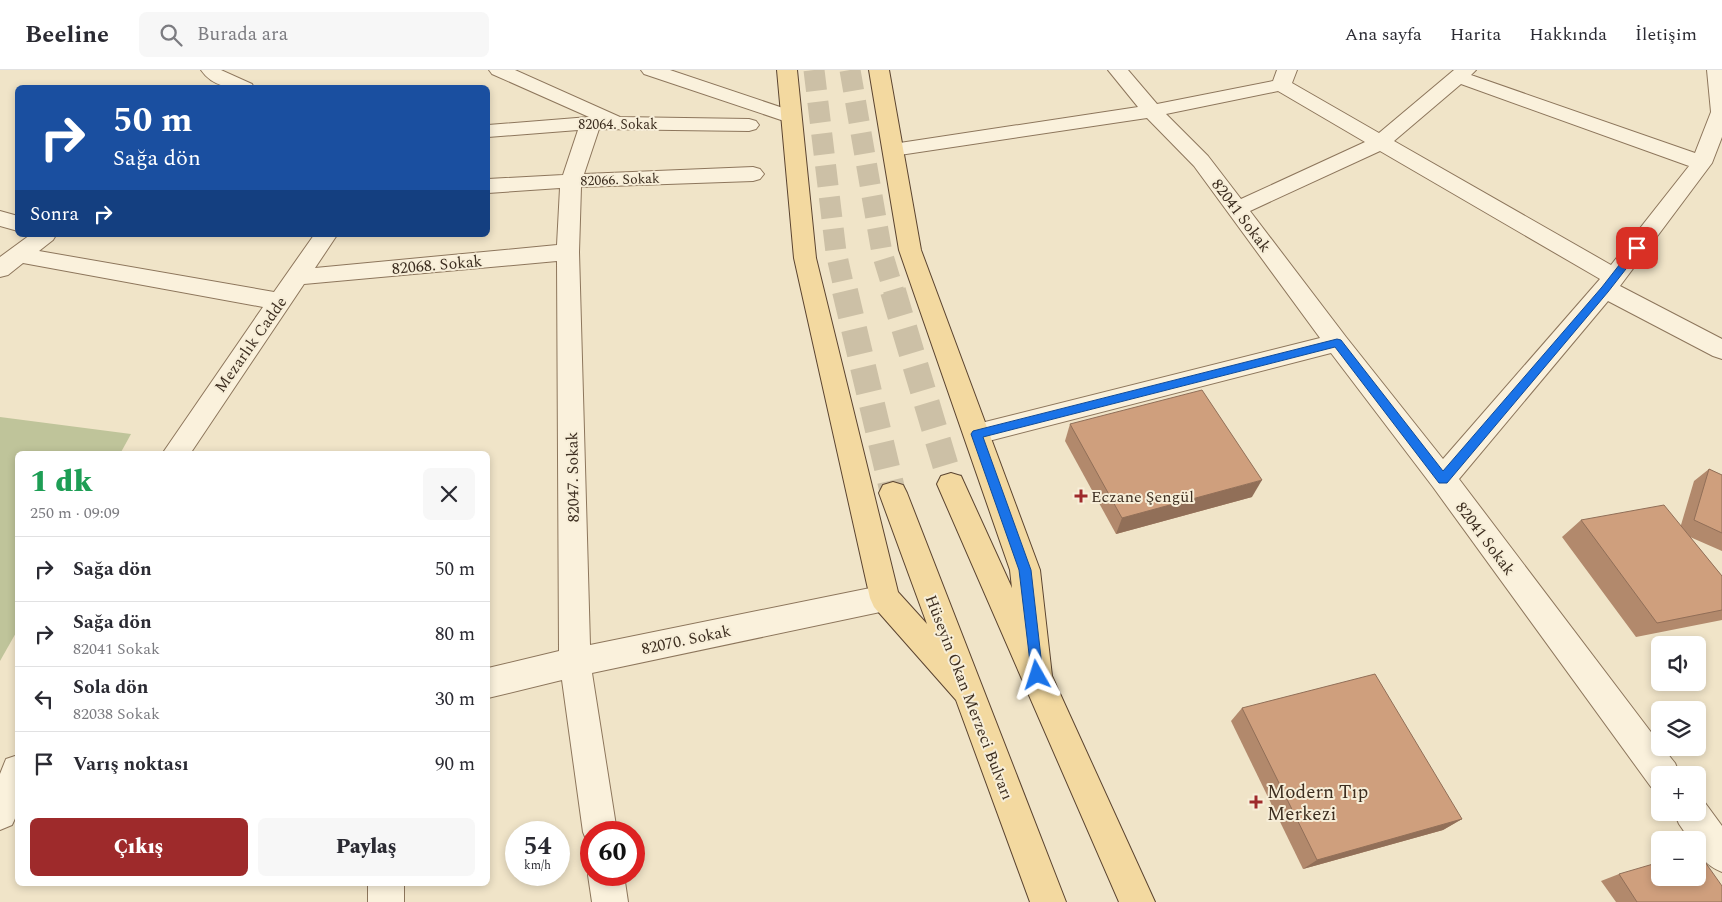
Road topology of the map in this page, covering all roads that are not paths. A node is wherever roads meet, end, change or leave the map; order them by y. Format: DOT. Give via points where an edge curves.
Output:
graph roads {
  1 [pos="210,70"];
  2 [pos="651,70"];
  3 [pos="787,70"];
  4 [pos="879,70"];
  5 [pos="1118,70"];
  6 [pos="1717,70"];
  7 [pos="505,71"];
  8 [pos="1462,73"];
  9 [pos="1284,78"];
  10 [pos="236,85"];
  11 [pos="1152,111"];
  12 [pos="791,117"];
  13 [pos="1720,119"];
  14 [pos="591,123"];
  15 [pos="620,124"];
  16 [pos="749,125"];
  17 [pos="490,131"];
  18 [pos="1381,142"];
  19 [pos="893,150"];
  20 [pos="1702,163"];
  21 [pos="754,174"];
  22 [pos="571,180"];
  23 [pos="490,186"];
  24 [pos="1237,209"];
  25 [pos="0,218"];
  26 [pos="15,223"];
  27 [pos="42,237"];
  28 [pos="325,237"];
  29 [pos="568,252"];
  30 [pos="19,255"];
  31 [pos="0,269"];
  32 [pos="307,277"];
  33 [pos="1610,283"];
  34 [pos="280,302"];
  35 [pos="1337,343"];
  36 [pos="1722,350"];
  37 [pos="977,434"];
  38 [pos="177,451"];
  39 [pos="1443,480"];
  40 [pos="951,484"];
  41 [pos="893,493"];
  42 [pos="885,598"];
  43 [pos="575,662"];
  44 [pos="1037,675"];
  45 [pos="490,683"];
  46 [pos="968,691"];
  47 [pos="1656,766"];
  48 [pos="15,780"];
  49 [pos="7,805"];
  50 [pos="598,821"];
  51 [pos="1697,821"];
  52 [pos="1722,855"];
  53 [pos="386,886"];
  54 [pos="608,886"];
  55 [pos="386,902"];
  56 [pos="610,902"];
  57 [pos="1048,902"];
  58 [pos="1137,902"];
  1 -- 10 [label="street"];
  2 -- 12 [label="street"];
  3 -- 12 [label="main road"];
  4 -- 19 [label="main road"];
  5 -- 11 [label="street, 82041 Sokak"];
  6 -- 13 [label="street"];
  7 -- 15 [label="street"];
  8 -- 18 [label="street"];
  8 -- 20 [label="street"];
  9 -- 11 [label="street"];
  9 -- 18 [label="street"];
  11 -- 19 [label="street"];
  11 -- 24 [label="street, 82041 Sokak" via="1201,161"];
  12 -- 42 [label="main road" via="805,258"];
  13 -- 20 [label="street"];
  14 -- 15 [label="street, 82064. Sokak"];
  14 -- 17 [label="street, 82064. Sokak"];
  14 -- 22 [label="street, 82047. Sokak"];
  15 -- 16 [label="street, 82064. Sokak"];
  18 -- 24 [label="street"];
  18 -- 33 [label="street"];
  19 -- 37 [label="main road" via="910,250"];
  20 -- 33 [label="street"];
  21 -- 22 [label="street, 82066. Sokak"];
  22 -- 23 [label="street, 82066. Sokak"];
  22 -- 29 [label="street, 82047. Sokak"];
  24 -- 35 [label="street, 82041 Sokak"];
  25 -- 26 [label="street"];
  27 -- 30 [label="street"];
  28 -- 34 [label="street, Mezarlık Cadde"];
  29 -- 32 [label="street, 82068. Sokak"];
  29 -- 43 [label="street, 82047. Sokak"];
  30 -- 31 [label="street"];
  30 -- 34 [label="street"];
  33 -- 36 [label="street"];
  33 -- 39 [label="street"];
  34 -- 38 [label="street, Mezarlık Cadde"];
  35 -- 37 [label="street"];
  35 -- 39 [label="street, 82041 Sokak"];
  37 -- 44 [label="main road" via="1025,570"];
  39 -- 47 [label="street, 82041 Sokak"];
  40 -- 44 [label="main road"];
  41 -- 46 [label="main road, Hüseyin Okan Merzeci Bulvarı"];
  42 -- 43 [label="street, 82070. Sokak"];
  42 -- 46 [label="main road"];
  43 -- 45 [label="street, 82070. Sokak"];
  43 -- 50 [label="street, 82047. Sokak"];
  44 -- 58 [label="main road"];
  46 -- 57 [label="main road, Hüseyin Okan Merzeci Bulvarı"];
  48 -- 49 [label="street"];
  51 -- 52 [label="street"];
  53 -- 55 [label="street"];
  54 -- 56 [label="street"];
}
